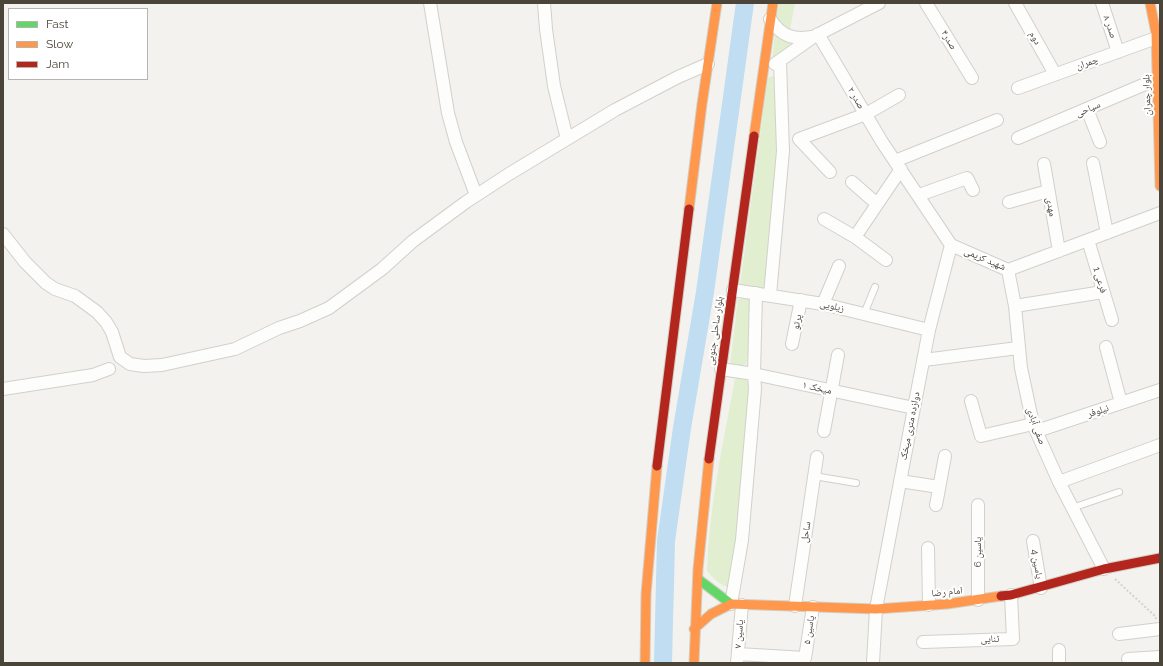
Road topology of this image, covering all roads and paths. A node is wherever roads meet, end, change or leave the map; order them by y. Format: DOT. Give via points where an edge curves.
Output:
graph roads {
  1 [pos="430,3"];
  2 [pos="544,3"];
  3 [pos="717,3"];
  4 [pos="773,3"];
  5 [pos="879,3"];
  6 [pos="926,3"];
  7 [pos="1015,3"];
  8 [pos="1102,3"];
  9 [pos="1150,3"];
  10 [pos="770,19"];
  11 [pos="816,35"];
  12 [pos="1156,38"];
  13 [pos="1118,52"];
  14 [pos="780,61"];
  15 [pos="708,64"];
  16 [pos="762,73"];
  17 [pos="1055,74"];
  18 [pos="972,78"];
  19 [pos="1157,79"];
  20 [pos="1018,88"];
  21 [pos="899,95"];
  22 [pos="1087,109"];
  23 [pos="866,114"];
  24 [pos="997,120"];
  25 [pos="1018,138"];
  26 [pos="567,139"];
  27 [pos="1100,142"];
  28 [pos="1093,163"];
  29 [pos="1044,164"];
  30 [pos="898,165"];
  31 [pos="830,172"];
  32 [pos="852,182"];
  33 [pos="1160,186"];
  34 [pos="973,190"];
  35 [pos="1048,191"];
  36 [pos="476,195"];
  37 [pos="919,195"];
  38 [pos="1009,202"];
  39 [pos="878,204"];
  40 [pos="1160,213"];
  41 [pos="824,220"];
  42 [pos="1107,233"];
  43 [pos="3,234"];
  44 [pos="855,238"];
  45 [pos="1088,240"];
  46 [pos="951,245"];
  47 [pos="1059,251"];
  48 [pos="886,260"];
  49 [pos="840,266"];
  50 [pos="1008,270"];
  51 [pos="875,287"];
  52 [pos="732,290"];
  53 [pos="1103,292"];
  54 [pos="756,293"];
  55 [pos="770,295"];
  56 [pos="801,300"];
  57 [pos="823,304"];
  58 [pos="1015,306"];
  59 [pos="864,314"];
  60 [pos="1112,320"];
  61 [pos="929,330"];
  62 [pos="792,344"];
  63 [pos="116,346"];
  64 [pos="1106,347"];
  65 [pos="1018,348"];
  66 [pos="838,355"];
  67 [pos="924,360"];
  68 [pos="128,362"];
  69 [pos="109,369"];
  70 [pos="721,369"];
  71 [pos="754,374"];
  72 [pos="3,389"];
  73 [pos="831,390"];
  74 [pos="1160,390"];
  75 [pos="971,402"];
  76 [pos="1121,403"];
  77 [pos="914,408"];
  78 [pos="1035,428"];
  79 [pos="824,431"];
  80 [pos="1160,445"];
  81 [pos="945,456"];
  82 [pos="818,457"];
  83 [pos="814,476"];
  84 [pos="900,481"];
  85 [pos="856,482"];
  86 [pos="1059,482"];
  87 [pos="939,486"];
  88 [pos="1119,492"];
  89 [pos="936,505"];
  90 [pos="978,505"];
  91 [pos="1072,508"];
  92 [pos="1033,541"];
  93 [pos="928,548"];
  94 [pos="1160,558"];
  95 [pos="1104,569"];
  96 [pos="698,579"];
  97 [pos="1041,588"];
  98 [pos="1012,595"];
  99 [pos="978,600"];
  100 [pos="737,605"];
  101 [pos="929,605"];
  102 [pos="795,606"];
  103 [pos="813,607"];
  104 [pos="876,609"];
  105 [pos="1159,625"];
  106 [pos="694,629"];
  107 [pos="1118,634"];
  108 [pos="922,642"];
  109 [pos="1059,650"];
  110 [pos="1160,657"];
  111 [pos="738,658"];
  112 [pos="1128,659"];
  113 [pos="645,663"];
  114 [pos="694,663"];
  115 [pos="873,663"];
  116 [pos="1059,663"];
  1 -- 36 [label="street" via="448,113"];
  2 -- 26 [label="street" via="554,86"];
  3 -- 15 [label="main road"];
  4 -- 10 [label="main road, بلوار ساحلی جنوبی"];
  5 -- 11 [label="street"];
  6 -- 18 [label="street, صدر۴"];
  7 -- 17 [label="street, دوم"];
  8 -- 13 [label="street, صدر ۸"];
  9 -- 12 [label="main road, بلوار چمران"];
  10 -- 11 [label="street" via="782,33 791,37 802,39"];
  10 -- 16 [label="main road, بلوار ساحلی جنوبی"];
  11 -- 14 [label="street"];
  11 -- 23 [label="street, صدر ۲"];
  12 -- 13 [label="street, چمران"];
  12 -- 19 [label="main road, بلوار چمران"];
  13 -- 17 [label="street, چمران"];
  14 -- 16 [label="street"];
  14 -- 55 [label="street" via="783,151"];
  15 -- 26 [label="street" via="615,110"];
  15 -- 113 [label="main road" via="654,487 646,594"];
  16 -- 52 [label="main road, بلوار ساحلی جنوبی"];
  17 -- 20 [label="street, چمران"];
  19 -- 22 [label="street, سیاحی"];
  19 -- 33 [label="main road, بلوار چمران"];
  21 -- 23 [label="street"];
  22 -- 25 [label="street, سیاحی"];
  22 -- 27 [label="street"];
  23 -- 30 [label="street, صدر ۲"];
  23 -- 31 [label="street" via="799,139"];
  24 -- 30 [label="street"];
  26 -- 36 [label="street"];
  28 -- 42 [label="street"];
  29 -- 35 [label="street, مهدی"];
  30 -- 37 [label="street, شهید کریمی"];
  30 -- 39 [label="street"];
  32 -- 39 [label="street"];
  34 -- 37 [label="street" via="967,178"];
  35 -- 38 [label="street"];
  35 -- 47 [label="street, مهدی"];
  36 -- 68 [label="street" via="329,308 234,349 162,365 144,366"];
  37 -- 46 [label="street, شهید کریمی"];
  39 -- 44 [label="street"];
  40 -- 42 [label="street, شهید کریمی"];
  41 -- 44 [label="street"];
  42 -- 45 [label="street, شهید کریمی"];
  43 -- 63 [label="street" via="46,283 54,289 75,296 97,312 112,332"];
  44 -- 48 [label="street"];
  45 -- 47 [label="street, شهید کریمی"];
  45 -- 53 [label="street, فرعی 1"];
  46 -- 50 [label="street, شهید کریمی"];
  46 -- 61 [label="street, دوازده متری میخک"];
  47 -- 50 [label="street, شهید کریمی"];
  49 -- 57 [label="street"];
  50 -- 58 [label="street, صفی آبادی"];
  51 -- 59 [label="lane"];
  52 -- 54 [label="street, زیلویی"];
  52 -- 70 [label="main road, بلوار ساحلی جنوبی"];
  53 -- 58 [label="street"];
  53 -- 60 [label="street, فرعی 1"];
  54 -- 55 [label="street, زیلویی"];
  54 -- 71 [label="street, یاسین ۷"];
  55 -- 56 [label="street, زیلویی"];
  56 -- 57 [label="street, زیلویی"];
  56 -- 62 [label="street, پرتو"];
  57 -- 59 [label="street, زیلویی"];
  58 -- 65 [label="street, صفی آبادی"];
  59 -- 61 [label="street, زیلویی"];
  61 -- 67 [label="street, دوازده متری میخک"];
  63 -- 68 [label="street" via="120,357"];
  63 -- 69 [label="street"];
  64 -- 76 [label="street"];
  65 -- 67 [label="street"];
  65 -- 78 [label="street, صفی آبادی" via="1024,387"];
  66 -- 73 [label="street"];
  67 -- 77 [label="street, دوازده متری میخک"];
  68 -- 69 [label="street"];
  69 -- 72 [label="street" via="88,376"];
  70 -- 71 [label="street, میخک ۱"];
  70 -- 96 [label="main road, بلوار ساحلی جنوبی" via="702,518"];
  71 -- 73 [label="street, میخک ۱"];
  71 -- 100 [label="street, یاسین ۷" via="755,389"];
  73 -- 77 [label="street, میخک ۱"];
  73 -- 79 [label="street"];
  74 -- 76 [label="street, نیلوفر"];
  75 -- 78 [label="street, نیلوفر" via="981,436"];
  76 -- 78 [label="street, نیلوفر"];
  77 -- 84 [label="street, دوازده متری میخک"];
  78 -- 86 [label="street, صفی آبادی"];
  80 -- 86 [label="street"];
  81 -- 87 [label="street"];
  82 -- 83 [label="street, ساحل"];
  83 -- 85 [label="lane"];
  83 -- 102 [label="street, ساحل"];
  84 -- 87 [label="street"];
  84 -- 104 [label="street, دوازده متری میخک"];
  86 -- 91 [label="street, صفی آبادی"];
  87 -- 89 [label="street"];
  88 -- 91 [label="lane"];
  90 -- 99 [label="street, یاسین 6"];
  91 -- 95 [label="street, صفی آبادی"];
  92 -- 97 [label="street, یاسین 4"];
  93 -- 101 [label="street"];
  94 -- 95 [label="main road, امام رضا"];
  95 -- 97 [label="main road, امام رضا"];
  95 -- 105 [label="path" via="1155,616"];
  96 -- 100 [label="main road"];
  96 -- 106 [label="main road, بلوار ساحلی جنوبی"];
  97 -- 98 [label="main road, امام رضا"];
  98 -- 99 [label="main road, امام رضا"];
  98 -- 108 [label="street, ثنایی" via="1014,639"];
  99 -- 101 [label="main road, امام رضا"];
  100 -- 102 [label="main road, امام رضا"];
  100 -- 106 [label="main road" via="717,609"];
  100 -- 111 [label="street, یاسین ۷"];
  101 -- 104 [label="main road, امام رضا"];
  102 -- 103 [label="main road, امام رضا"];
  103 -- 104 [label="main road, امام رضا"];
  103 -- 111 [label="street, یاسین ۵" via="805,658"];
  104 -- 115 [label="street, دوازده متری میخک"];
  105 -- 107 [label="street"];
  106 -- 114 [label="main road, بلوار ساحلی جنوبی"];
  109 -- 116 [label="street"];
  110 -- 112 [label="street"];
}
